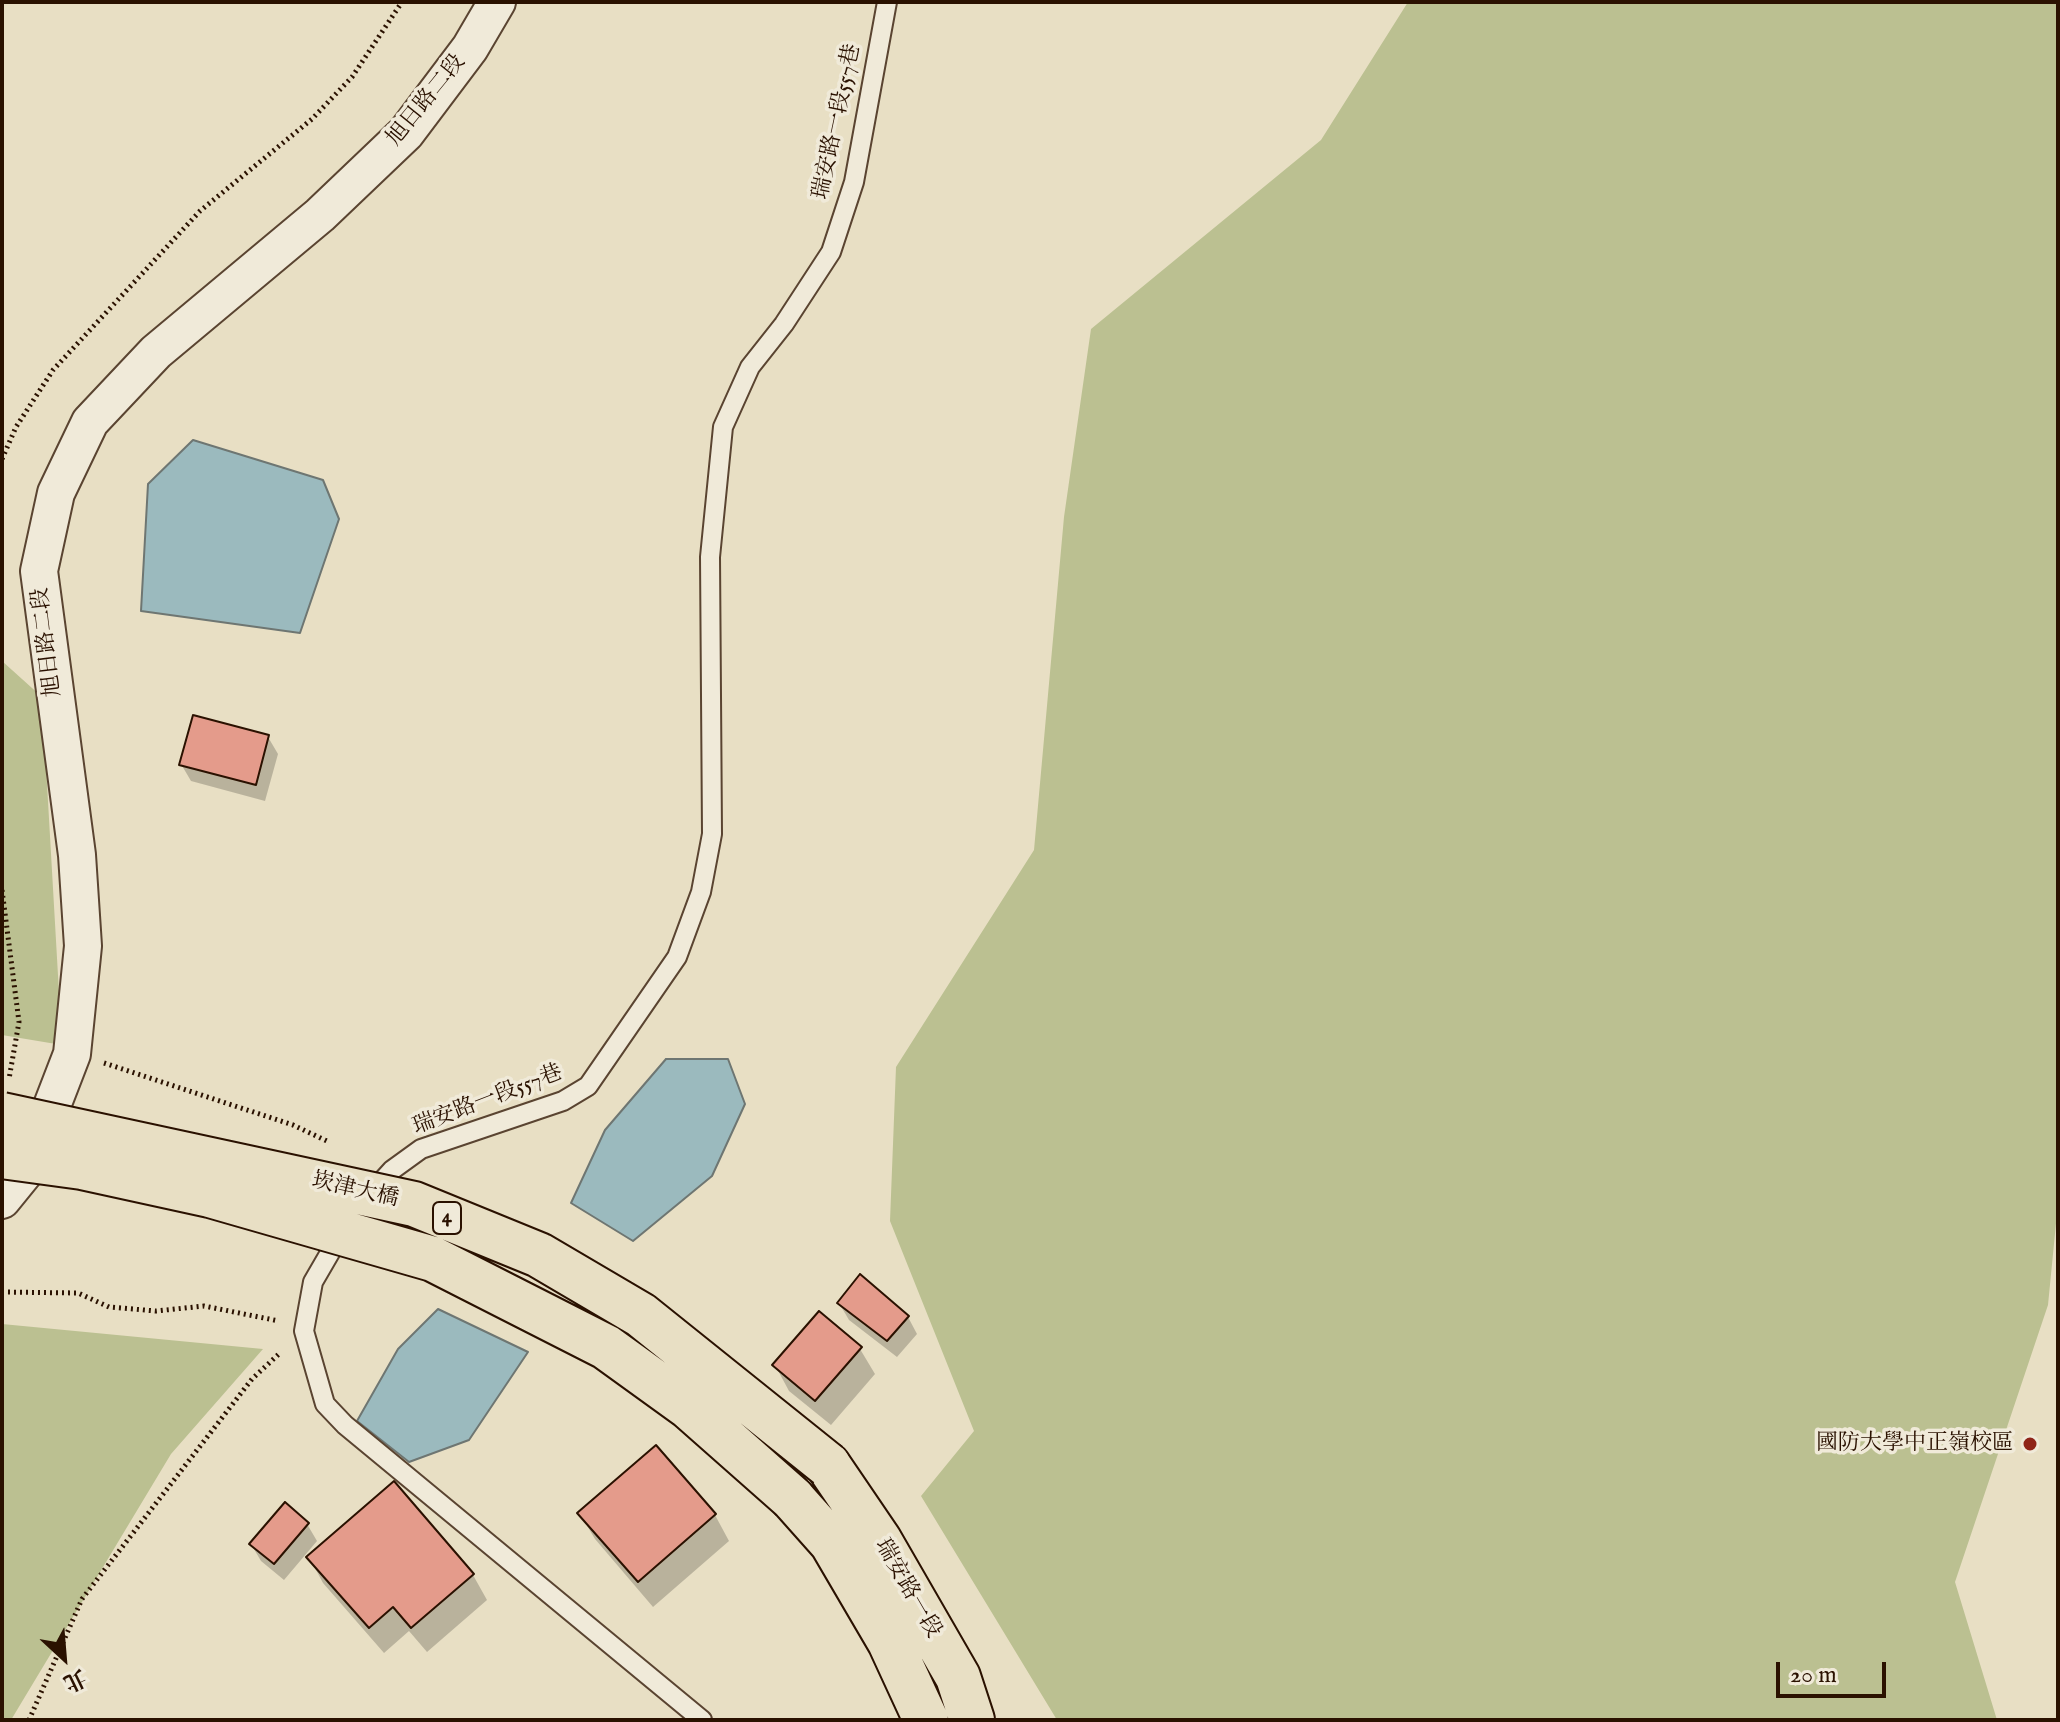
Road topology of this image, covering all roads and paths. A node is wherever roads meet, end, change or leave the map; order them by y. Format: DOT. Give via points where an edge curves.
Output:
graph roads {
  1 [pos="402,2"];
  2 [pos="497,2"];
  3 [pos="887,2"];
  4 [pos="2,459"];
  5 [pos="2,890"];
  6 [pos="72,1054"];
  7 [pos="2,1091"];
  8 [pos="2,1115"];
  9 [pos="335,1145"];
  10 [pos="2,1156"];
  11 [pos="2,1200"];
  12 [pos="2,1292"];
  13 [pos="304,1331"];
  14 [pos="828,1465"];
  15 [pos="792,1498"];
  16 [pos="29,1720"];
  17 [pos="702,1720"];
  18 [pos="926,1720"];
  19 [pos="972,1720"];
  1 -- 4 [label="path" via="342,88 200,211 53,370"];
  2 -- 6 [label="street, 旭日路二段" via="470,48 406,133 320,215 156,352 90,422 56,493 39,571 77,855 83,946"];
  3 -- 13 [label="lane, 瑞安路一段557巷" via="854,182 831,252 750,367 723,427 710,557 712,834 701,892 677,957 588,1086 563,1101 421,1149 392,1170 354,1212 313,1282"];
  5 -- 7 [label="path" via="19,1022"];
  6 -- 9 [label="path" via="293,1125"];
  6 -- 11 [label="street, 旭日路二段" via="28,1168"];
  8 -- 14 [label="main road, 崁津大橋 / 4, bridge" via="414,1204 539,1255 641,1315"];
  10 -- 15 [label="main road, 崁津大橋 / 4, bridge" via="210,1195 433,1259 606,1347 689,1407"];
  12 -- 13 [label="path" via="78,1293 109,1307 156,1311 204,1306 266,1316"];
  13 -- 16 [label="path" via="252,1379 82,1599"];
  13 -- 17 [label="lane, 瑞安路一段557巷" via="325,1404 345,1425"];
  14 -- 19 [label="main road, 瑞安路一段 / 4" via="879,1540 958,1677"];
  15 -- 18 [label="main road, 瑞安路一段 / 4" via="832,1543 890,1642"];
}
